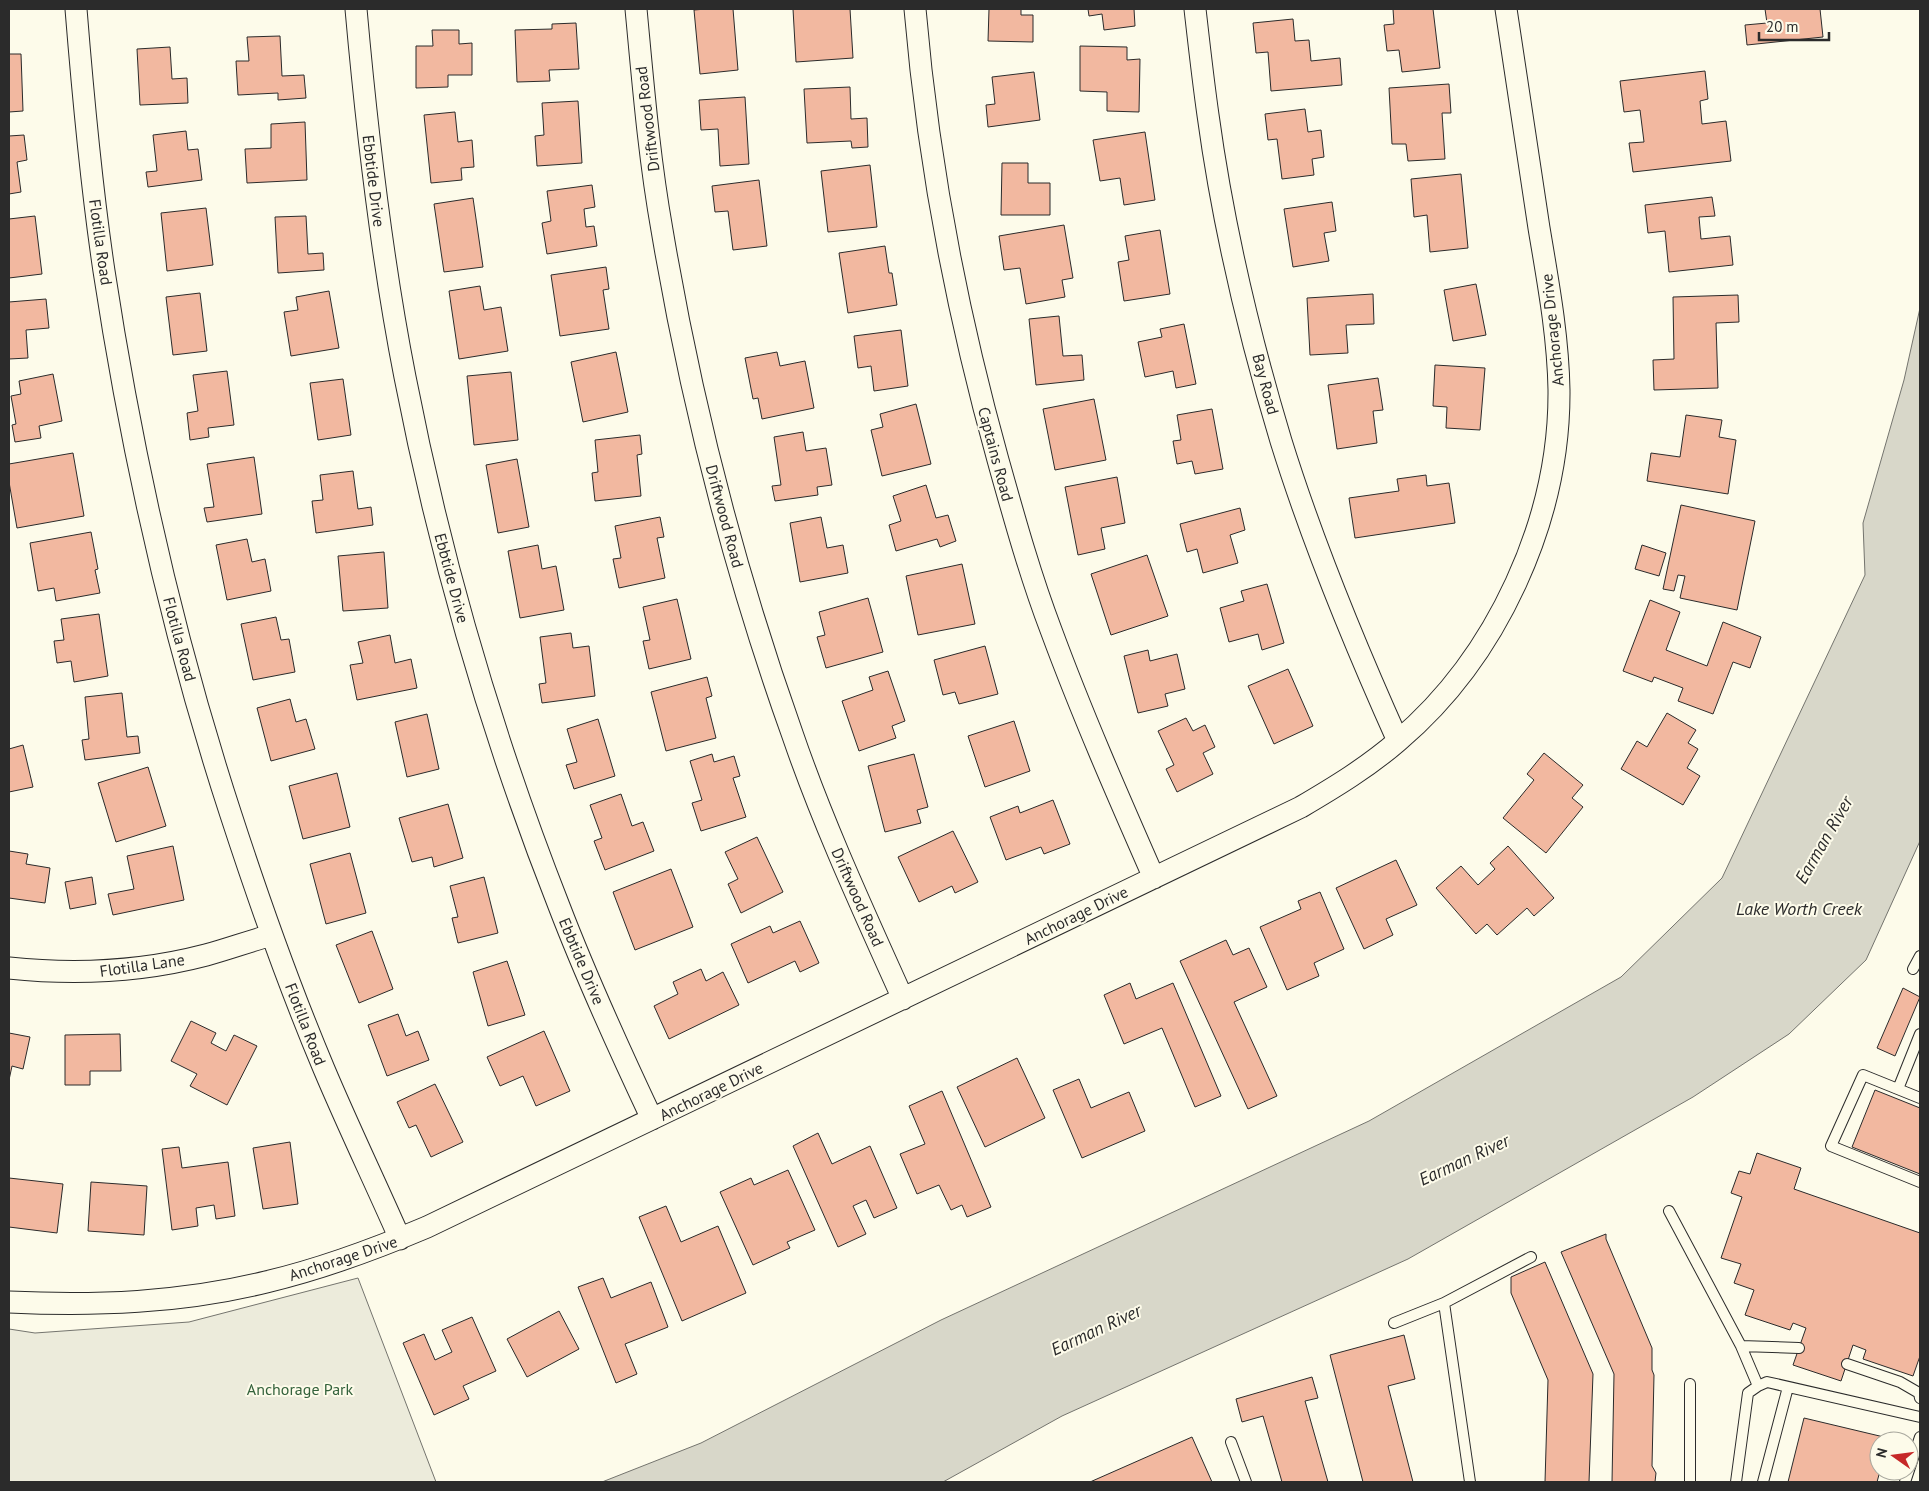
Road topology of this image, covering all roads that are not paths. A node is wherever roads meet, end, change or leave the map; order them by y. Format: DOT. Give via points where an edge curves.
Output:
graph roads {
  1 [pos="76,9"];
  2 [pos="356,9"];
  3 [pos="636,9"];
  4 [pos="915,9"];
  5 [pos="1195,9"];
  6 [pos="1506,9"];
  7 [pos="1398,741"];
  8 [pos="1154,878"];
  9 [pos="272,934"];
  10 [pos="1920,956"];
  11 [pos="9,968"];
  12 [pos="1913,969"];
  13 [pos="903,998"];
  14 [pos="1919,1039"];
  15 [pos="1898,1089"];
  16 [pos="1920,1098"];
  17 [pos="652,1119"];
  18 [pos="1920,1182"];
  19 [pos="1669,1211"];
  20 [pos="400,1239"];
  21 [pos="1531,1257"];
  22 [pos="9,1302"];
  23 [pos="1444,1303"];
  24 [pos="1394,1323"];
  25 [pos="1741,1346"];
  26 [pos="1799,1348"];
  27 [pos="1847,1364"];
  28 [pos="1690,1384"];
  29 [pos="1758,1386"];
  30 [pos="1788,1387"];
  31 [pos="1920,1398"];
  32 [pos="1920,1417"];
  33 [pos="1920,1437"];
  34 [pos="1230,1442"];
  35 [pos="1246,1482"];
  36 [pos="1470,1482"];
  37 [pos="1690,1482"];
  38 [pos="1736,1482"];
  39 [pos="1763,1482"];
  40 [pos="1905,1482"];
  1 -- 9 [label="street, Flotilla Road" via="87,135 104,269 126,403 154,536 192,686 230,814"];
  2 -- 17 [label="street, Ebbtide Drive" via="364,105 383,249 405,378 433,504 468,636 514,785 559,907"];
  3 -- 13 [label="street, Driftwood Road" via="661,228 684,350 719,501 793,737 838,853"];
  4 -- 8 [label="street, Captains Road" via="936,182 955,288 1013,516 1050,628 1092,738"];
  5 -- 7 [label="street, Bay Road" via="1208,116 1227,225 1281,441 1357,649"];
  6 -- 7 [label="street, Anchorage Drive" via="1556,334 1559,390 1552,467 1533,540 1511,593 1483,643 1449,689"];
  7 -- 8 [label="street, Anchorage Drive" via="1350,778 1300,807"];
  8 -- 13 [label="street, Anchorage Drive"];
  9 -- 11 [label="street, Flotilla Lane" via="205,955 146,967 98,972"];
  9 -- 20 [label="street, Flotilla Road" via="324,1068"];
  10 -- 12 [label="lane"];
  13 -- 17 [label="street, Anchorage Drive"];
  14 -- 15 [label="lane"];
  15 -- 16 [label="lane"];
  15 -- 18 [label="lane" via="1863,1076 1831,1146"];
  17 -- 20 [label="street, Anchorage Drive"];
  19 -- 25 [label="lane"];
  20 -- 22 [label="street, Anchorage Drive" via="348,1259 266,1282 198,1295 120,1303 61,1305"];
  21 -- 23 [label="lane"];
  23 -- 24 [label="lane"];
  23 -- 36 [label="lane"];
  25 -- 26 [label="lane"];
  25 -- 29 [label="lane"];
  27 -- 31 [label="lane" via="1900,1382"];
  28 -- 37 [label="lane"];
  29 -- 30 [label="lane" via="1768,1382"];
  29 -- 38 [label="lane" via="1748,1393"];
  30 -- 32 [label="lane"];
  30 -- 39 [label="lane"];
  33 -- 40 [label="lane"];
  34 -- 35 [label="lane"];
}
